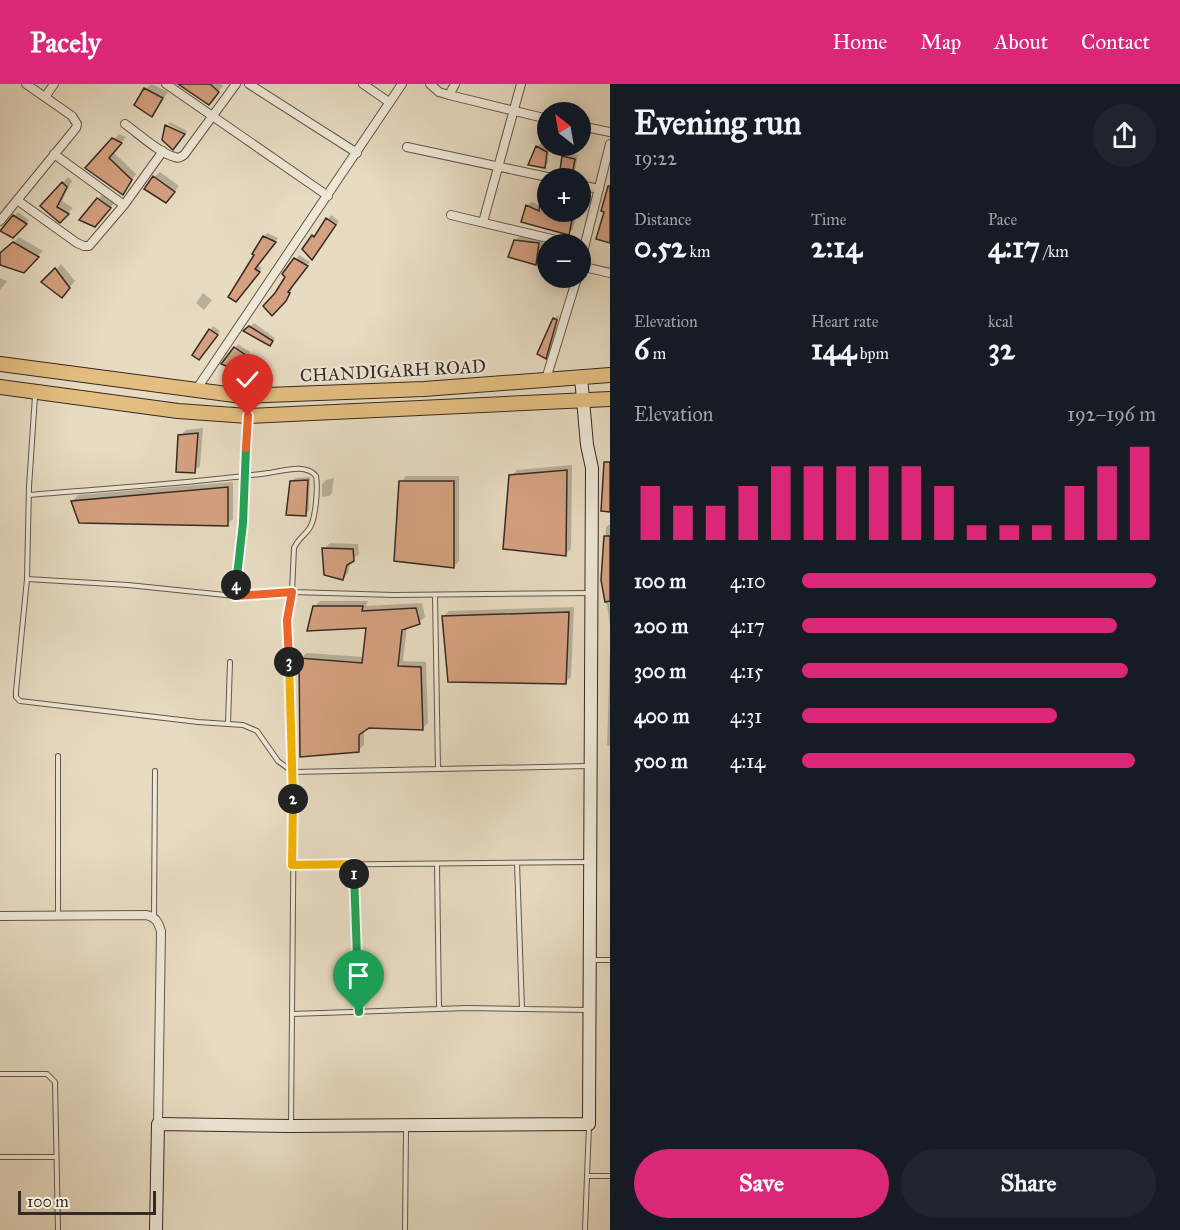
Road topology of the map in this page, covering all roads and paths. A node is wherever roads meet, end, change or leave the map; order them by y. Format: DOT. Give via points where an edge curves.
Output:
graph roads {
  1 [pos="26,84"];
  2 [pos="54,84"];
  3 [pos="166,84"];
  4 [pos="236,84"];
  5 [pos="249,84"];
  6 [pos="363,84"];
  7 [pos="402,84"];
  8 [pos="430,84"];
  9 [pos="455,84"];
  10 [pos="521,84"];
  11 [pos="449,95"];
  12 [pos="45,97"];
  13 [pos="389,102"];
  14 [pos="513,111"];
  15 [pos="213,115"];
  16 [pos="537,116"];
  17 [pos="125,124"];
  18 [pos="591,128"];
  19 [pos="610,132"];
  20 [pos="610,144"];
  21 [pos="407,147"];
  22 [pos="163,151"];
  23 [pos="357,153"];
  24 [pos="54,154"];
  25 [pos="498,166"];
  26 [pos="537,175"];
  27 [pos="591,187"];
  28 [pos="599,189"];
  29 [pos="328,196"];
  30 [pos="17,200"];
  31 [pos="124,205"];
  32 [pos="451,215"];
  33 [pos="0,220"];
  34 [pos="483,222"];
  35 [pos="587,234"];
  36 [pos="537,235"];
  37 [pos="591,268"];
  38 [pos="610,273"];
  39 [pos="573,288"];
  40 [pos="0,364"];
  41 [pos="610,375"];
  42 [pos="581,377"];
  43 [pos="546,380"];
  44 [pos="0,387"];
  45 [pos="196,390"];
  46 [pos="35,392"];
  47 [pos="610,399"];
  48 [pos="583,401"];
  49 [pos="248,416"];
  50 [pos="246,476"];
  51 [pos="29,495"];
  52 [pos="27,579"];
  53 [pos="292,592"];
  54 [pos="591,593"];
  55 [pos="435,595"];
  56 [pos="235,596"];
  57 [pos="230,662"];
  58 [pos="228,724"];
  59 [pos="58,756"];
  60 [pos="590,766"];
  61 [pos="438,769"];
  62 [pos="155,771"];
  63 [pos="293,772"];
  64 [pos="590,862"];
  65 [pos="517,863"];
  66 [pos="354,864"];
  67 [pos="436,864"];
  68 [pos="292,865"];
  69 [pos="58,915"];
  70 [pos="0,916"];
  71 [pos="153,916"];
  72 [pos="590,960"];
  73 [pos="610,960"];
  74 [pos="439,1009"];
  75 [pos="522,1009"];
  76 [pos="589,1010"];
  77 [pos="359,1012"];
  78 [pos="292,1014"];
  79 [pos="0,1074"];
  80 [pos="158,1124"];
  81 [pos="589,1124"];
  82 [pos="406,1125"];
  83 [pos="291,1126"];
  84 [pos="0,1157"];
  85 [pos="56,1157"];
  86 [pos="587,1176"];
  87 [pos="610,1176"];
  88 [pos="58,1230"];
  89 [pos="156,1230"];
  90 [pos="405,1230"];
  91 [pos="585,1230"];
  1 -- 12 [label="street"];
  2 -- 12 [label="street"];
  3 -- 15 [label="street"];
  4 -- 15 [label="street"];
  5 -- 23 [label="street"];
  6 -- 13 [label="street"];
  7 -- 13 [label="street"];
  8 -- 11 [label="street"];
  9 -- 11 [label="street"];
  10 -- 14 [label="street"];
  11 -- 14 [label="street"];
  12 -- 24 [label="street" via="77,124"];
  13 -- 23 [label="street"];
  14 -- 16 [label="street"];
  14 -- 25 [label="street"];
  15 -- 22 [label="street" via="184,155 174,158"];
  15 -- 29 [label="street"];
  17 -- 22 [label="street"];
  18 -- 19 [label="street"];
  20 -- 28 [label="street"];
  21 -- 25 [label="street"];
  22 -- 31 [label="street"];
  23 -- 29 [label="street"];
  24 -- 30 [label="street"];
  24 -- 31 [label="street"];
  25 -- 26 [label="street"];
  25 -- 34 [label="street"];
  27 -- 28 [label="street"];
  28 -- 35 [label="street"];
  29 -- 45 [label="street"];
  30 -- 31 [label="street" via="84,246 96,240"];
  30 -- 33 [label="street"];
  32 -- 34 [label="street"];
  34 -- 36 [label="street"];
  37 -- 38 [label="street"];
  39 -- 43 [label="street"];
  40 -- 45 [label="main road, CHANDIGARH ROAD"];
  41 -- 42 [label="main road, CHANDIGARH ROAD"];
  42 -- 43 [label="main road, CHANDIGARH ROAD"];
  42 -- 48 [label="street"];
  43 -- 45 [label="main road, CHANDIGARH ROAD" via="254,395"];
  44 -- 46 [label="main road"];
  46 -- 49 [label="main road"];
  46 -- 51 [label="lane"];
  47 -- 48 [label="main road"];
  48 -- 49 [label="main road"];
  48 -- 54 [label="street" via="592,468"];
  49 -- 50 [label="lane"];
  50 -- 51 [label="lane"];
  50 -- 53 [label="lane" via="307,470 316,477 313,522 294,548"];
  50 -- 56 [label="lane"];
  51 -- 52 [label="lane"];
  52 -- 56 [label="lane"];
  52 -- 58 [label="lane" via="18,700"];
  53 -- 55 [label="lane"];
  53 -- 56 [label="lane"];
  53 -- 63 [label="lane" via="287,620"];
  54 -- 55 [label="lane"];
  54 -- 60 [label="street"];
  55 -- 61 [label="lane"];
  57 -- 58 [label="lane"];
  58 -- 63 [label="lane" via="251,727 278,761"];
  59 -- 69 [label="lane"];
  60 -- 61 [label="lane"];
  60 -- 64 [label="street"];
  61 -- 63 [label="lane"];
  62 -- 71 [label="lane"];
  63 -- 68 [label="lane"];
  64 -- 65 [label="lane"];
  64 -- 72 [label="street"];
  65 -- 67 [label="lane"];
  65 -- 75 [label="lane"];
  66 -- 67 [label="lane"];
  66 -- 68 [label="lane"];
  66 -- 77 [label="lane"];
  67 -- 74 [label="lane"];
  68 -- 78 [label="lane"];
  69 -- 70 [label="street"];
  69 -- 71 [label="street"];
  71 -- 80 [label="street" via="161,931"];
  72 -- 73 [label="lane"];
  72 -- 76 [label="street"];
  74 -- 75 [label="lane"];
  74 -- 77 [label="lane"];
  75 -- 76 [label="lane"];
  76 -- 81 [label="street"];
  77 -- 78 [label="lane"];
  78 -- 83 [label="lane"];
  79 -- 85 [label="lane" via="47,1074 55,1082"];
  80 -- 83 [label="street"];
  80 -- 89 [label="street"];
  81 -- 82 [label="street"];
  81 -- 86 [label="lane"];
  82 -- 83 [label="street"];
  82 -- 90 [label="lane"];
  84 -- 85 [label="lane"];
  85 -- 88 [label="lane"];
  86 -- 87 [label="lane"];
  86 -- 91 [label="lane"];
}
